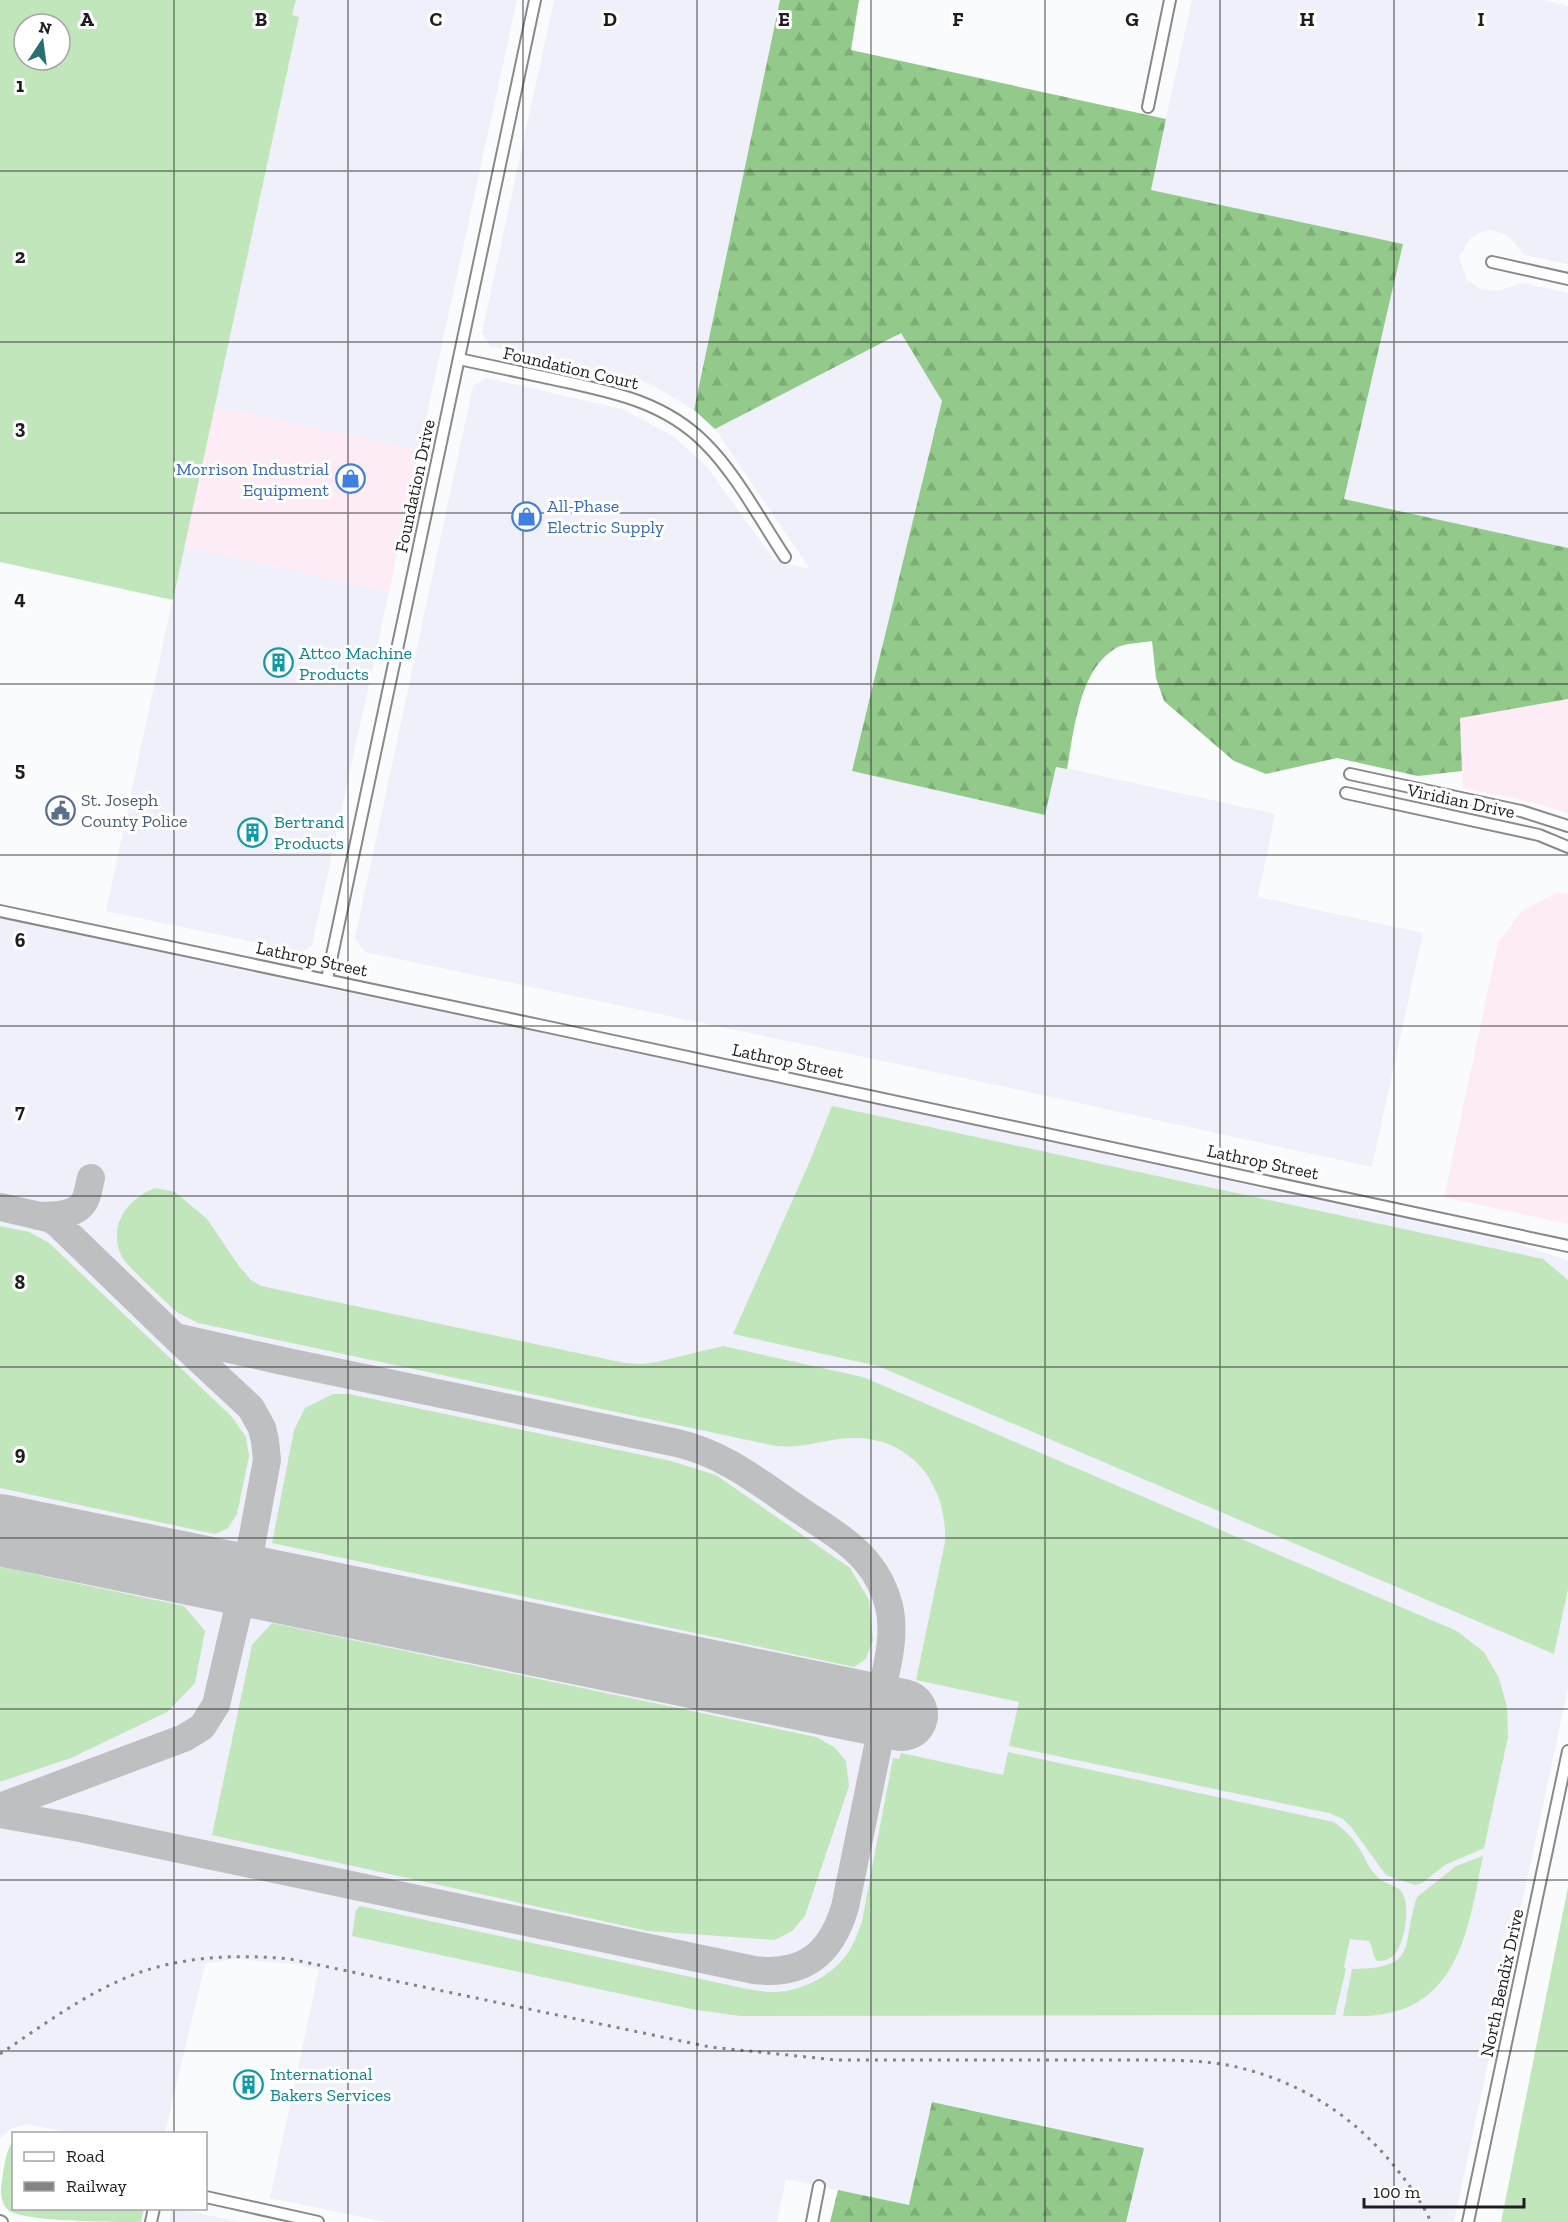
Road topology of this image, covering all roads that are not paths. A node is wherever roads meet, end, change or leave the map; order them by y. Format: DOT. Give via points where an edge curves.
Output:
graph roads {
  1 [pos="536,0"];
  2 [pos="1170,0"];
  3 [pos="1148,108"];
  4 [pos="1492,262"];
  5 [pos="1568,279"];
  6 [pos="459,359"];
  7 [pos="785,557"];
  8 [pos="1350,774"];
  9 [pos="1346,793"];
  10 [pos="1568,826"];
  11 [pos="1568,847"];
  12 [pos="0,911"];
  13 [pos="327,979"];
  14 [pos="1568,1246"];
  15 [pos="1568,1752"];
  16 [pos="819,2186"];
  17 [pos="207,2197"];
  18 [pos="318,2222"];
  19 [pos="812,2222"];
  20 [pos="1468,2222"];
  1 -- 6 [label="street, Foundation Drive"];
  2 -- 3 [label="street"];
  4 -- 5 [label="street"];
  6 -- 7 [label="street, Foundation Court" via="612,392 670,415 705,443 724,465"];
  6 -- 13 [label="street, Foundation Drive"];
  8 -- 10 [label="street, Viridian Drive" via="1521,811"];
  9 -- 11 [label="street, Viridian Drive" via="1539,835"];
  12 -- 13 [label="street, Lathrop Street"];
  13 -- 14 [label="street, Lathrop Street"];
  15 -- 20 [label="street, North Bendix Drive"];
  16 -- 19 [label="street"];
  17 -- 18 [label="street"];
}
